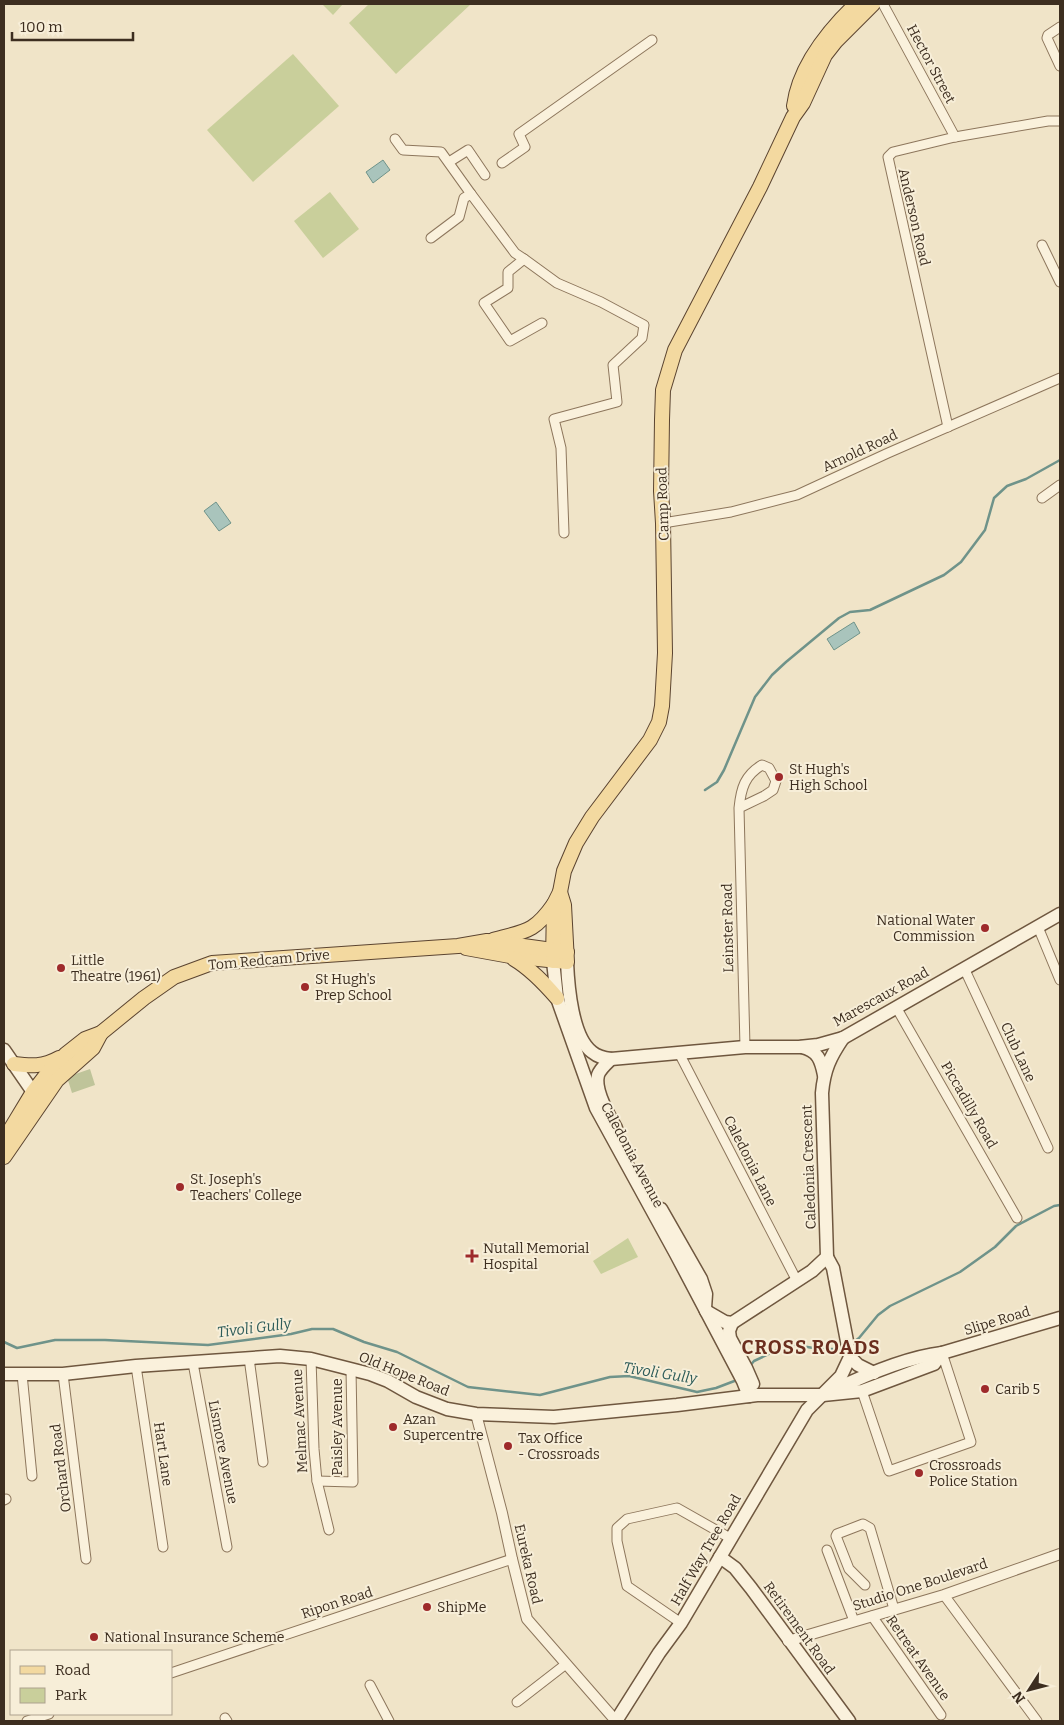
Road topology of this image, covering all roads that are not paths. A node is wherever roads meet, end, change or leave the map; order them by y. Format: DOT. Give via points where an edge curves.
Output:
graph roads {
  1 [pos="856,4"];
  2 [pos="873,4"];
  3 [pos="883,4"];
  4 [pos="1060,27"];
  5 [pos="652,40"];
  6 [pos="1060,66"];
  7 [pos="793,117"];
  8 [pos="1060,121"];
  9 [pos="955,137"];
  10 [pos="395,139"];
  11 [pos="448,162"];
  12 [pos="502,163"];
  13 [pos="485,175"];
  14 [pos="471,194"];
  15 [pos="431,238"];
  16 [pos="1042,245"];
  17 [pos="524,259"];
  18 [pos="1060,282"];
  19 [pos="542,323"];
  20 [pos="1060,378"];
  21 [pos="948,427"];
  22 [pos="1060,485"];
  23 [pos="1042,498"];
  24 [pos="663,523"];
  25 [pos="564,533"];
  26 [pos="739,808"];
  27 [pos="557,898"];
  28 [pos="1060,914"];
  29 [pos="1038,927"];
  30 [pos="487,941"];
  31 [pos="458,946"];
  32 [pos="510,956"];
  33 [pos="560,957"];
  34 [pos="964,968"];
  35 [pos="1060,980"];
  36 [pos="557,998"];
  37 [pos="896,1007"];
  38 [pos="101,1033"];
  39 [pos="843,1038"];
  40 [pos="799,1046"];
  41 [pos="745,1047"];
  42 [pos="4,1050"];
  43 [pos="678,1053"];
  44 [pos="66,1054"];
  45 [pos="611,1059"];
  46 [pos="14,1064"];
  47 [pos="824,1076"];
  48 [pos="38,1096"];
  49 [pos="4,1140"];
  50 [pos="1048,1148"];
  51 [pos="4,1157"];
  52 [pos="1018,1218"];
  53 [pos="827,1256"];
  54 [pos="797,1281"];
  55 [pos="705,1311"];
  56 [pos="1060,1318"];
  57 [pos="732,1323"];
  58 [pos="848,1349"];
  59 [pos="942,1353"];
  60 [pos="249,1358"];
  61 [pos="311,1359"];
  62 [pos="193,1363"];
  63 [pos="136,1366"];
  64 [pos="351,1369"];
  65 [pos="874,1373"];
  66 [pos="4,1374"];
  67 [pos="22,1374"];
  68 [pos="63,1374"];
  69 [pos="744,1374"];
  70 [pos="862,1391"];
  71 [pos="823,1395"];
  72 [pos="753,1396"];
  73 [pos="476,1414"];
  74 [pos="263,1462"];
  75 [pos="32,1476"];
  76 [pos="317,1482"];
  77 [pos="329,1530"];
  78 [pos="730,1538"];
  79 [pos="163,1547"];
  80 [pos="227,1547"];
  81 [pos="827,1550"];
  82 [pos="1060,1554"];
  83 [pos="720,1557"];
  84 [pos="86,1559"];
  85 [pos="512,1560"];
  86 [pos="865,1585"];
  87 [pos="944,1595"];
  88 [pos="894,1610"];
  89 [pos="872,1616"];
  90 [pos="854,1621"];
  91 [pos="681,1623"];
  92 [pos="788,1640"];
  93 [pos="566,1664"];
  94 [pos="172,1673"];
  95 [pos="370,1685"];
  96 [pos="517,1702"];
  97 [pos="46,1715"];
  98 [pos="941,1715"];
  99 [pos="27,1721"];
  100 [pos="389,1721"];
  101 [pos="616,1721"];
  102 [pos="848,1721"];
  103 [pos="1037,1721"];
  1 -- 7 [label="main road, Camp Road" via="835,24 815,53 803,76"];
  2 -- 7 [label="main road, Camp Road" via="825,55"];
  3 -- 9 [label="street, Hector Street"];
  4 -- 6 [label="street" via="1047,36"];
  5 -- 12 [label="street" via="519,134 525,147"];
  7 -- 24 [label="main road, Camp Road" via="675,350 663,390"];
  8 -- 9 [label="street, Anderson Road"];
  9 -- 21 [label="street, Anderson Road" via="892,152 887,160"];
  10 -- 11 [label="street" via="403,150 441,152"];
  11 -- 13 [label="street" via="468,150"];
  11 -- 14 [label="street"];
  14 -- 15 [label="street" via="464,198 459,217"];
  14 -- 17 [label="street" via="515,253"];
  16 -- 18 [label="street"];
  17 -- 19 [label="street" via="508,272 508,288 484,303 510,341"];
  17 -- 25 [label="street" via="557,283 644,325 642,338 613,365 617,402 554,419 561,448"];
  20 -- 21 [label="street, Arnold Road"];
  21 -- 24 [label="street, Arnold Road" via="797,495 732,512"];
  22 -- 23 [label="street"];
  24 -- 27 [label="main road, Camp Road" via="665,653 659,722 650,740 576,843"];
  26 -- 26 [label="street, Leinster Road" via="748,776 762,765 770,768 776,781 773,790"];
  26 -- 41 [label="street, Leinster Road"];
  27 -- 30 [label="main road" via="541,922 531,929"];
  27 -- 33 [label="main road, Camp Road"];
  28 -- 29 [label="main road, Marescaux Road"];
  29 -- 34 [label="main road, Marescaux Road"];
  29 -- 35 [label="street"];
  30 -- 31 [label="main road, Tom Redcam Drive"];
  30 -- 33 [label="main road, Tom Redcam Drive"];
  31 -- 32 [label="main road, Tom Redcam Drive"];
  31 -- 38 [label="main road, Tom Redcam Drive" via="212,963 174,977"];
  32 -- 33 [label="main road, Tom Redcam Drive"];
  32 -- 36 [label="main road" via="526,966"];
  33 -- 36 [label="main road, Caledonia Avenue"];
  33 -- 45 [label="main road" via="580,1036 593,1053"];
  34 -- 37 [label="main road, Marescaux Road"];
  34 -- 50 [label="street, Club Lane"];
  36 -- 55 [label="main road, Caledonia Avenue" via="596,1108"];
  37 -- 39 [label="main road, Marescaux Road"];
  37 -- 52 [label="street, Piccadilly Road"];
  38 -- 44 [label="main road, Tom Redcam Drive" via="85,1039"];
  38 -- 48 [label="main road, Tom Redcam Drive" via="93,1048"];
  39 -- 40 [label="main road, Marescaux Road"];
  39 -- 47 [label="main road, Caledonia Crescent" via="830,1057"];
  40 -- 41 [label="main road, Marescaux Road"];
  40 -- 47 [label="main road, Caledonia Crescent" via="818,1055"];
  41 -- 43 [label="main road, Marescaux Road"];
  42 -- 46 [label="main road"];
  43 -- 45 [label="main road, Marescaux Road"];
  43 -- 54 [label="street, Caledonia Lane"];
  44 -- 46 [label="main road" via="51,1063 37,1066"];
  44 -- 48 [label="main road, Tom Redcam Drive" via="50,1070"];
  45 -- 55 [label="main road, Caledonia Avenue" via="598,1076 599,1092 701,1280 706,1294"];
  46 -- 48 [label="main road"];
  47 -- 53 [label="main road, Caledonia Crescent"];
  48 -- 49 [label="main road, Tom Redcam Drive"];
  48 -- 51 [label="main road, Tom Redcam Drive"];
  53 -- 54 [label="main road"];
  53 -- 58 [label="main road, Caledonia Crescent" via="833,1268"];
  54 -- 57 [label="main road"];
  55 -- 57 [label="main road"];
  55 -- 69 [label="main road, Caledonia Avenue"];
  56 -- 59 [label="main road, Slipe Road"];
  57 -- 69 [label="main road" via="729,1334"];
  58 -- 65 [label="main road" via="858,1365"];
  58 -- 71 [label="main road" via="841,1376"];
  59 -- 65 [label="main road, Slipe Road" via="929,1354"];
  59 -- 70 [label="main road, Slipe Road" via="934,1364"];
  59 -- 70 [label="street" via="971,1442 889,1471"];
  60 -- 61 [label="main road, Old Hope Road"];
  60 -- 62 [label="main road, Old Hope Road"];
  60 -- 74 [label="street"];
  61 -- 64 [label="main road, Old Hope Road"];
  61 -- 76 [label="street, Melmac Avenue"];
  62 -- 63 [label="main road, Old Hope Road"];
  62 -- 80 [label="street, Lismore Avenue"];
  63 -- 68 [label="main road, Old Hope Road"];
  63 -- 79 [label="street, Hart Lane"];
  64 -- 73 [label="main road, Old Hope Road" via="388,1381 416,1397 448,1409"];
  64 -- 76 [label="street, Paisley Avenue" via="353,1482"];
  65 -- 71 [label="main road, Slipe Road"];
  66 -- 67 [label="main road, Old Hope Road"];
  67 -- 68 [label="main road, Old Hope Road"];
  67 -- 75 [label="street"];
  68 -- 84 [label="street, Orchard Road"];
  69 -- 72 [label="main road"];
  70 -- 71 [label="main road, Slipe Road"];
  71 -- 72 [label="main road, Old Hope Road"];
  71 -- 78 [label="main road, Half Way Tree Road" via="807,1410"];
  72 -- 73 [label="main road, Old Hope Road" via="554,1416"];
  73 -- 85 [label="street, Eureka Road"];
  76 -- 77 [label="street, Melmac Avenue"];
  78 -- 83 [label="main road, Half Way Tree Road"];
  78 -- 91 [label="street" via="678,1508 627,1519 617,1528 627,1586"];
  81 -- 90 [label="street"];
  82 -- 87 [label="street, Studio One Boulevard"];
  83 -- 91 [label="main road, Half Way Tree Road"];
  83 -- 92 [label="main road, Retirement Road" via="735,1568"];
  85 -- 93 [label="street, Eureka Road" via="527,1620"];
  85 -- 94 [label="street, Ripon Road"];
  86 -- 88 [label="street" via="849,1569 836,1536 863,1524 870,1528"];
  87 -- 88 [label="street, Studio One Boulevard"];
  87 -- 103 [label="street"];
  88 -- 89 [label="street, Studio One Boulevard"];
  89 -- 90 [label="street, Studio One Boulevard"];
  89 -- 98 [label="street, Retreat Avenue"];
  90 -- 92 [label="street, Studio One Boulevard"];
  91 -- 101 [label="main road, Half Way Tree Road"];
  92 -- 102 [label="main road, Retirement Road"];
  93 -- 96 [label="street"];
  93 -- 101 [label="street, Eureka Road"];
  95 -- 100 [label="street"];
  97 -- 99 [label="street"];
}
